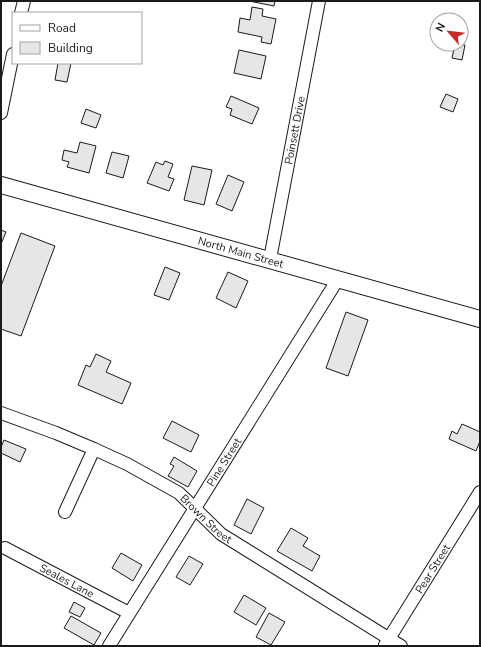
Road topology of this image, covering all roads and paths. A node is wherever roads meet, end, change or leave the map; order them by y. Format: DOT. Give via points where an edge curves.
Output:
graph roads {
  1 [pos="24,1"];
  2 [pos="319,1"];
  3 [pos="21,12"];
  4 [pos="12,57"];
  5 [pos="4,85"];
  6 [pos="1,113"];
  7 [pos="1,185"];
  8 [pos="270,259"];
  9 [pos="338,278"];
  10 [pos="480,319"];
  11 [pos="1,413"];
  12 [pos="94,449"];
  13 [pos="480,492"];
  14 [pos="195,508"];
  15 [pos="65,512"];
  16 [pos="6,548"];
  17 [pos="129,614"];
  18 [pos="387,642"];
  19 [pos="109,646"];
  20 [pos="401,646"];
  1 -- 3 [label="street"];
  2 -- 8 [label="street, Poinsett Drive"];
  4 -- 5 [label="street"];
  5 -- 6 [label="street"];
  7 -- 8 [label="main road, North Main Street"];
  8 -- 9 [label="main road, North Main Street"];
  9 -- 10 [label="main road, North Main Street"];
  9 -- 14 [label="street, Pine Street"];
  11 -- 12 [label="street, Brown Street"];
  12 -- 14 [label="street, Brown Street" via="179,493"];
  12 -- 15 [label="street"];
  13 -- 18 [label="street, Pear Street"];
  14 -- 17 [label="street, Pine Street"];
  14 -- 18 [label="street, Brown Street" via="221,534"];
  16 -- 17 [label="street, Seales Lane"];
  17 -- 19 [label="street, Pine Street"];
  18 -- 20 [label="street, Brown Street"];
}
